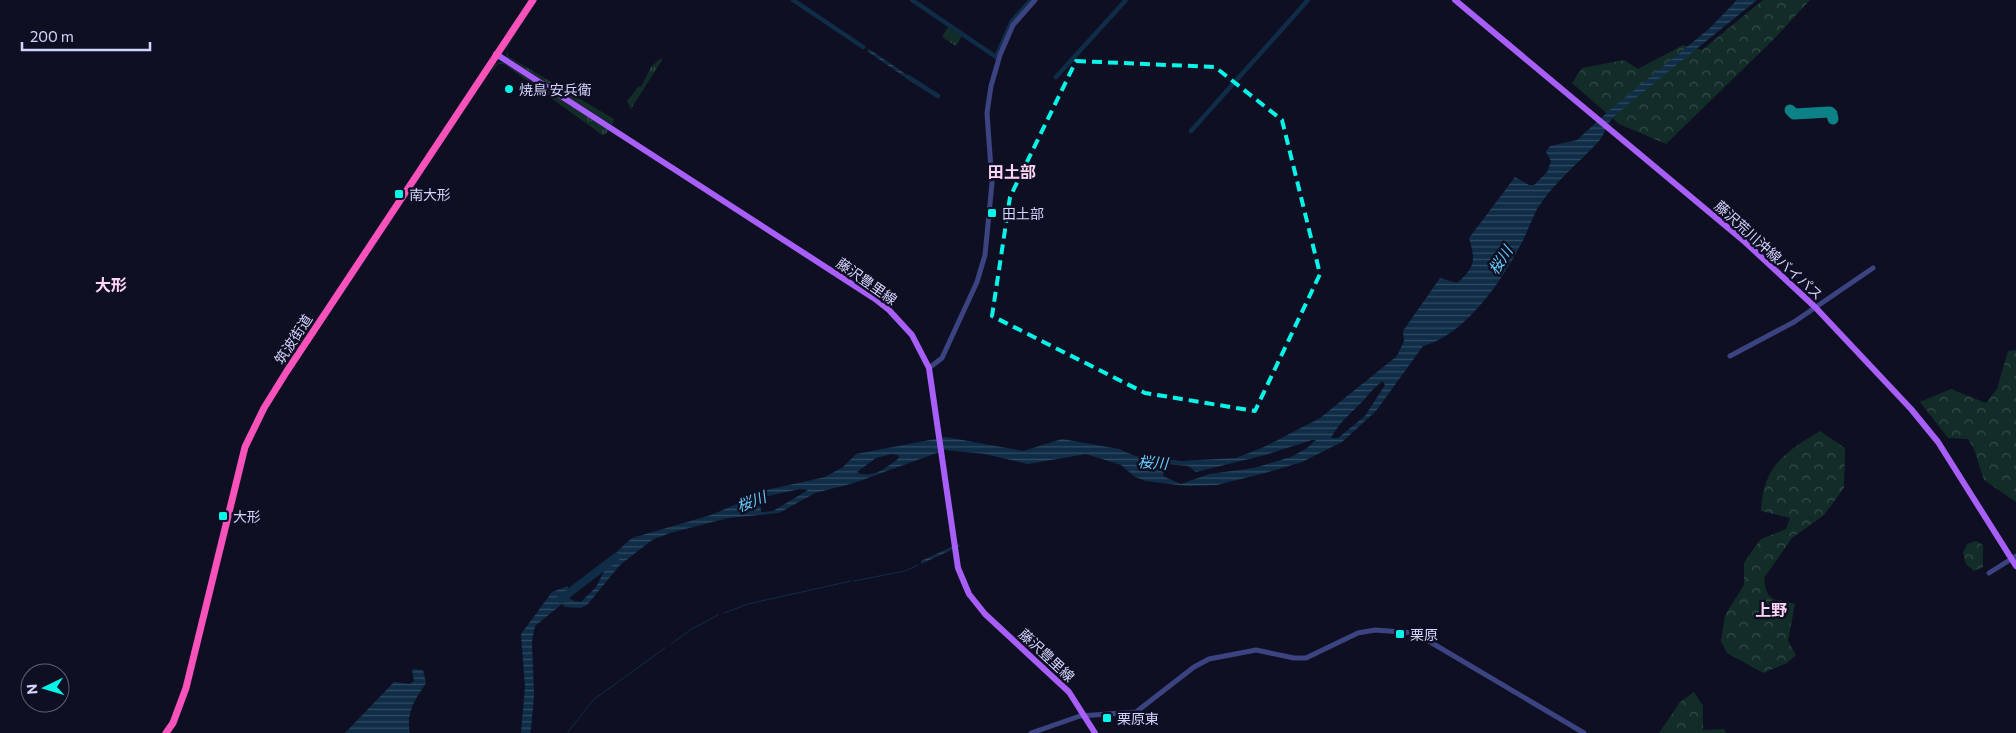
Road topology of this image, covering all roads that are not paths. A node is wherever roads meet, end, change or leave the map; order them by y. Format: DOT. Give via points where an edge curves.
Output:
graph roads {
  1 [pos="532,0"];
  2 [pos="1035,0"];
  3 [pos="1455,0"];
  4 [pos="496,54"];
  5 [pos="1873,268"];
  6 [pos="1815,307"];
  7 [pos="1730,356"];
  8 [pos="929,368"];
  9 [pos="2014,558"];
  10 [pos="2016,566"];
  11 [pos="1989,573"];
  12 [pos="1084,716"];
  13 [pos="166,733"];
  14 [pos="1031,733"];
  15 [pos="1095,733"];
  16 [pos="1584,733"];
  1 -- 4 [label="highway, 筑波街道"];
  2 -- 8 [label="street" via="1013,25 990,86 987,113 992,183 982,270 942,358"];
  3 -- 6 [label="main road, 藤沢荒川沖線バイパス" via="1745,242"];
  4 -- 8 [label="main road, 藤沢豊里線" via="889,310 912,335"];
  4 -- 13 [label="highway, 筑波街道" via="254,425 235,482 186,688"];
  5 -- 6 [label="street"];
  6 -- 7 [label="street" via="1794,322"];
  6 -- 9 [label="main road, 藤沢荒川沖線バイパス" via="1934,436"];
  8 -- 12 [label="main road, 藤沢豊里線" via="960,575 975,603 1069,692"];
  9 -- 10 [label="main road, 藤沢荒川沖線バイパス"];
  9 -- 11 [label="street"];
  12 -- 14 [label="street"];
  12 -- 15 [label="main road, 藤沢豊里線"];
  12 -- 16 [label="street" via="1136,712 1194,667 1210,659 1256,650 1306,658 1358,633 1391,630 1415,633"];
}
